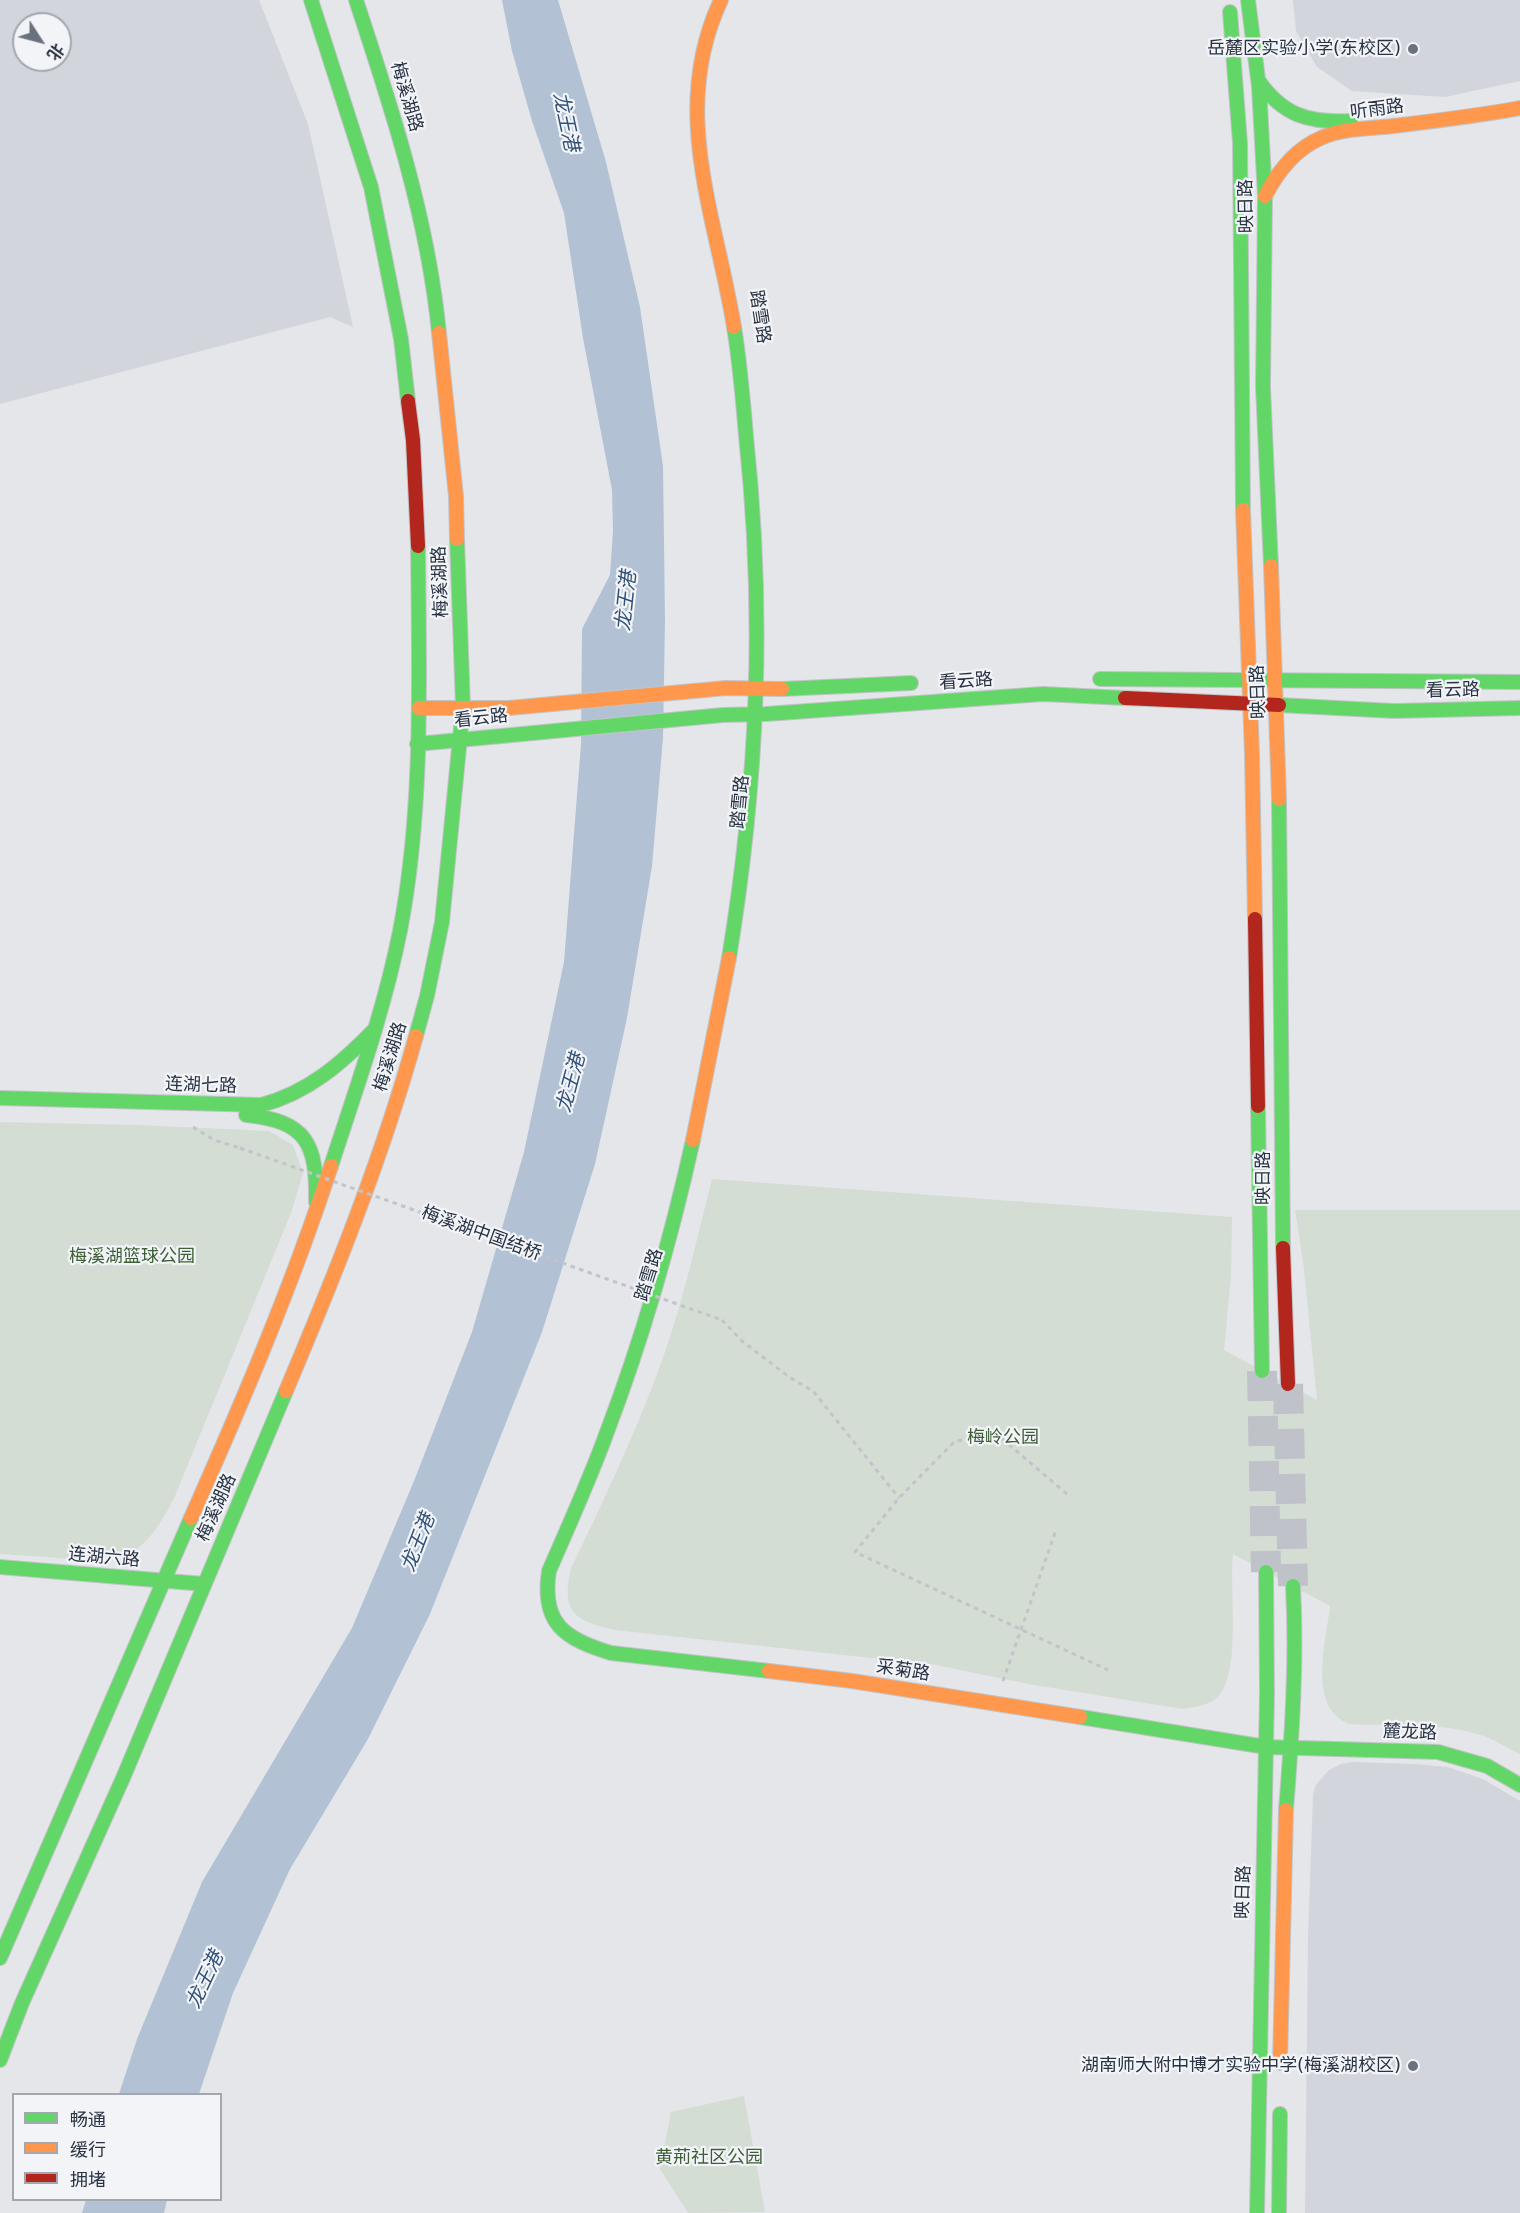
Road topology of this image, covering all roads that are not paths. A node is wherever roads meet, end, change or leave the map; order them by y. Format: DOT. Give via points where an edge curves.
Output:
graph roads {
  1 [pos="311,0"];
  2 [pos="356,0"];
  3 [pos="721,0"];
  4 [pos="732,0"];
  5 [pos="1228,0"];
  6 [pos="1248,0"];
  7 [pos="1258,80"];
  8 [pos="1520,99"];
  9 [pos="1520,108"];
  10 [pos="1265,196"];
  11 [pos="1083,678"];
  12 [pos="1249,679"];
  13 [pos="1276,679"];
  14 [pos="930,682"];
  15 [pos="1520,682"];
  16 [pos="762,689"];
  17 [pos="1250,703"];
  18 [pos="1277,704"];
  19 [pos="464,707"];
  20 [pos="419,708"];
  21 [pos="1520,708"];
  22 [pos="761,714"];
  23 [pos="460,739"];
  24 [pos="417,744"];
  25 [pos="375,1029"];
  26 [pos="0,1098"];
  27 [pos="0,1108"];
  28 [pos="314,1218"];
  29 [pos="1262,1371"];
  30 [pos="1288,1384"];
  31 [pos="0,1567"];
  32 [pos="1266,1572"];
  33 [pos="0,1579"];
  34 [pos="164,1580"];
  35 [pos="204,1584"];
  36 [pos="57,1586"];
  37 [pos="550,1586"];
  38 [pos="1293,1586"];
  39 [pos="1266,1742"];
  40 [pos="1291,1743"];
  41 [pos="1520,1770"];
  42 [pos="1520,1785"];
  43 [pos="0,1958"];
  44 [pos="0,2061"];
  45 [pos="1280,2073"];
  46 [pos="1280,2096"];
  47 [pos="1257,2213"];
  48 [pos="1279,2213"];
  1 -- 20 [label="main road, 梅溪湖路" via="371,187 401,339 418,536"];
  2 -- 19 [label="main road, 梅溪湖路" via="396,127 436,301 456,496"];
  3 -- 16 [label="main road, 踏雪路" via="700,71 697,125 732,308 756,544"];
  4 -- 16 [label="main road, 踏雪路" via="713,47 705,100 706,123 752,392 765,542 769,660"];
  5 -- 12 [label="main road, 映日路" via="1240,143 1240,430"];
  6 -- 7 [label="main road, 映日路"];
  7 -- 8 [label="main road, 听雨路" via="1273,100 1287,110 1303,119 1324,123"];
  7 -- 10 [label="main road, 映日路"];
  9 -- 10 [label="main road, 听雨路" via="1323,136 1291,157"];
  10 -- 13 [label="main road, 映日路" via="1263,387"];
  11 -- 12 [label="main road, 看云路"];
  12 -- 13 [label="main road, 看云路"];
  12 -- 17 [label="main road, 映日路"];
  13 -- 15 [label="main road, 看云路"];
  13 -- 18 [label="main road, 映日路"];
  14 -- 16 [label="main road, 看云路"];
  16 -- 19 [label="main road, 看云路" via="726,688 509,708"];
  16 -- 22 [label="main road, 踏雪路"];
  17 -- 18 [label="main road, 看云路"];
  17 -- 22 [label="main road, 看云路" via="1043,694"];
  17 -- 29 [label="main road, 映日路"];
  18 -- 21 [label="main road, 看云路" via="1394,711"];
  18 -- 30 [label="main road, 映日路" via="1283,1291"];
  19 -- 20 [label="main road, 看云路"];
  19 -- 23 [label="main road, 梅溪湖路"];
  20 -- 24 [label="main road, 梅溪湖路"];
  22 -- 23 [label="main road, 看云路"];
  22 -- 37 [label="main road, 踏雪路" via="732,946 701,1112 631,1365 549,1571"];
  23 -- 24 [label="main road, 看云路"];
  23 -- 35 [label="main road, 梅溪湖路" via="442,922 406,1071 334,1277"];
  24 -- 25 [label="main road, 梅溪湖路" via="413,833 400,931"];
  25 -- 26 [label="main road, 连湖七路" via="318,1080 274,1103"];
  25 -- 28 [label="main road, 梅溪湖路"];
  27 -- 28 [label="main road, 连湖七路" via="277,1118 311,1147 317,1176"];
  28 -- 34 [label="main road, 梅溪湖路" via="244,1397"];
  31 -- 34 [label="main road, 连湖六路"];
  32 -- 39 [label="main road, 映日路"];
  33 -- 36 [label="main road, 连湖六路"];
  34 -- 35 [label="main road, 连湖六路"];
  34 -- 43 [label="main road, 梅溪湖路"];
  35 -- 44 [label="main road, 梅溪湖路" via="194,1597 123,1778"];
  37 -- 39 [label="main road, 采菊路" via="561,1618 593,1641 853,1671"];
  37 -- 39 [label="main road, 采菊路" via="549,1611 556,1624 590,1648 611,1653 852,1681"];
  38 -- 40 [label="main road" via="1296,1639"];
  39 -- 40 [label="main road, 采菊路"];
  39 -- 47 [label="main road, 映日路"];
  40 -- 41 [label="main road, 麓龙路" via="1429,1738 1485,1753"];
  40 -- 42 [label="main road, 麓龙路" via="1451,1753"];
  40 -- 45 [label="main road" via="1284,1842"];
  46 -- 48 [label="main road"];
}
